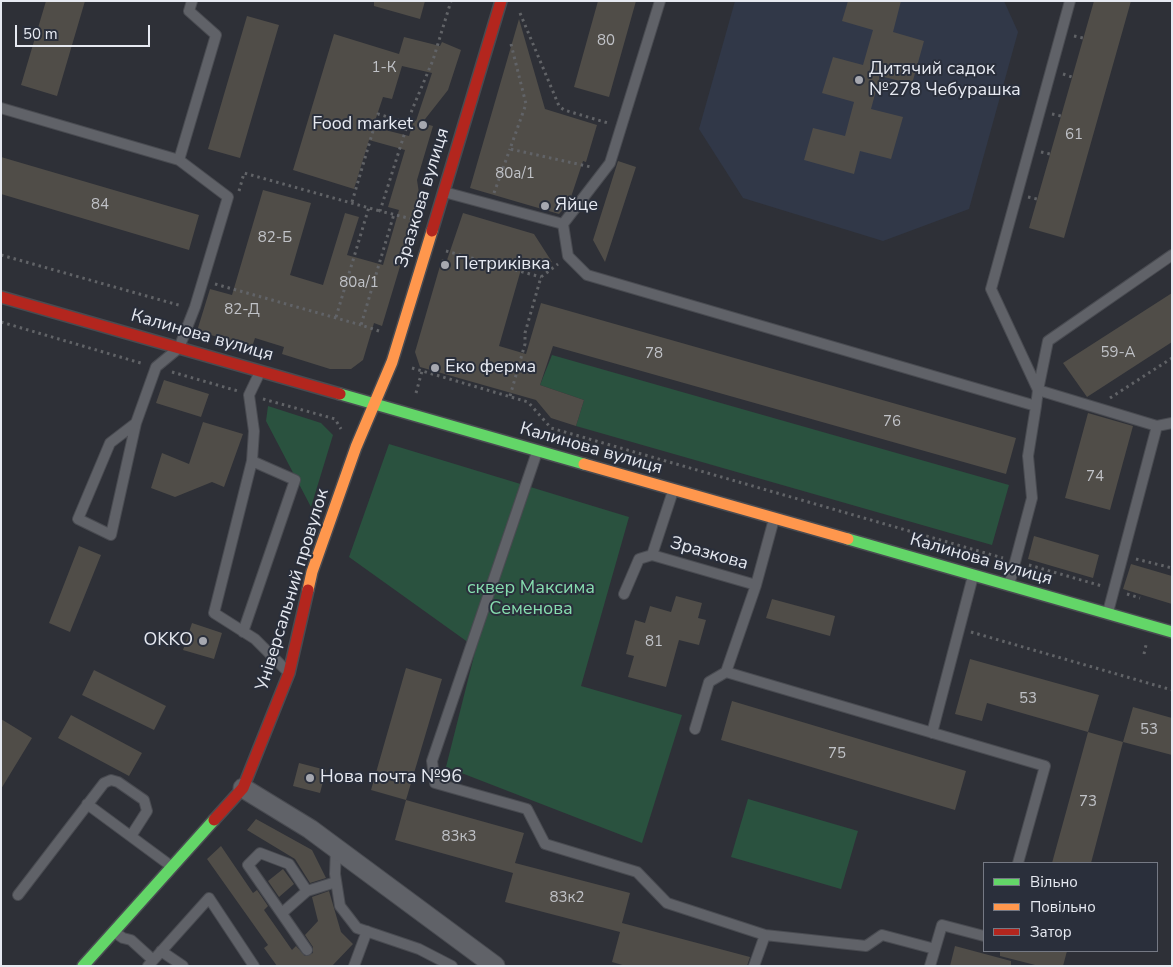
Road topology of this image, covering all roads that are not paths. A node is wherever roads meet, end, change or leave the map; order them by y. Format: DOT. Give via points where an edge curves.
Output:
graph roads {
  1 [pos="192,1"];
  2 [pos="501,1"];
  3 [pos="660,1"];
  4 [pos="1070,1"];
  5 [pos="1,108"];
  6 [pos="179,160"];
  7 [pos="444,192"];
  8 [pos="563,224"];
  9 [pos="1172,255"];
  10 [pos="1,297"];
  11 [pos="180,348"];
  12 [pos="261,371"];
  13 [pos="1038,390"];
  14 [pos="375,404"];
  15 [pos="1036,406"];
  16 [pos="136,423"];
  17 [pos="1172,423"];
  18 [pos="1156,426"];
  19 [pos="537,452"];
  20 [pos="252,461"];
  21 [pos="674,490"];
  22 [pos="774,518"];
  23 [pos="652,555"];
  24 [pos="973,576"];
  25 [pos="756,585"];
  26 [pos="1009,586"];
  27 [pos="624,594"];
  28 [pos="1108,613"];
  29 [pos="243,632"];
  30 [pos="1172,632"];
  31 [pos="726,672"];
  32 [pos="289,673"];
  33 [pos="695,729"];
  34 [pos="932,733"];
  35 [pos="243,788"];
  36 [pos="88,804"];
  37 [pos="130,836"];
  38 [pos="336,848"];
  39 [pos="1018,862"];
  40 [pos="172,866"];
  41 [pos="336,882"];
  42 [pos="307,891"];
  43 [pos="18,895"];
  44 [pos="282,913"];
  45 [pos="114,931"];
  46 [pos="367,931"];
  47 [pos="765,935"];
  48 [pos="983,936"];
  49 [pos="935,949"];
  50 [pos="307,950"];
  51 [pos="161,951"];
  52 [pos="151,963"];
  53 [pos="83,966"];
  54 [pos="183,966"];
  55 [pos="254,966"];
  56 [pos="354,966"];
  57 [pos="452,966"];
  58 [pos="495,966"];
  59 [pos="754,966"];
  60 [pos="930,966"];
  1 -- 6 [label="lane" via="190,11 216,35"];
  2 -- 7 [label="main road, Зразкова вулиця"];
  3 -- 8 [label="lane" via="610,163"];
  4 -- 13 [label="lane" via="991,289"];
  5 -- 6 [label="lane"];
  6 -- 11 [label="lane" via="228,197"];
  7 -- 8 [label="lane"];
  7 -- 14 [label="main road, Зразкова вулиця" via="392,362"];
  8 -- 15 [label="lane" via="568,256 587,275"];
  9 -- 13 [label="lane" via="1048,341"];
  10 -- 11 [label="main road, Калинова вулиця"];
  11 -- 12 [label="main road, Калинова вулиця"];
  11 -- 16 [label="lane" via="156,367"];
  12 -- 14 [label="main road, Калинова вулиця"];
  12 -- 20 [label="lane" via="249,395 254,431"];
  13 -- 15 [label="lane"];
  13 -- 18 [label="lane"];
  14 -- 19 [label="main road, Калинова вулиця"];
  14 -- 32 [label="main road, Універсальний провулок" via="312,572"];
  15 -- 26 [label="lane" via="1028,456 1032,498"];
  16 -- 16 [label="lane" via="110,443 78,519 111,535"];
  17 -- 18 [label="lane"];
  18 -- 28 [label="lane"];
  19 -- 21 [label="main road, Калинова вулиця"];
  19 -- 47 [label="lane" via="432,761 435,783 526,809 545,844 637,872 667,903"];
  20 -- 29 [label="lane" via="214,613"];
  20 -- 29 [label="lane" via="295,480"];
  21 -- 22 [label="main road, Калинова вулиця"];
  21 -- 23 [label="lane"];
  22 -- 24 [label="main road, Калинова вулиця"];
  22 -- 25 [label="lane"];
  23 -- 25 [label="lane, Зразкова"];
  23 -- 27 [label="lane" via="639,559"];
  24 -- 26 [label="main road, Калинова вулиця"];
  24 -- 34 [label="lane"];
  25 -- 31 [label="lane"];
  26 -- 28 [label="main road, Калинова вулиця"];
  28 -- 30 [label="main road, Калинова вулиця"];
  29 -- 32 [label="lane"];
  31 -- 33 [label="lane" via="709,682"];
  31 -- 34 [label="lane"];
  32 -- 35 [label="main road, Універсальний провулок"];
  34 -- 39 [label="lane" via="1045,766"];
  35 -- 38 [label="street"];
  35 -- 40 [label="main road, Універсальний провулок"];
  36 -- 37 [label="lane"];
  36 -- 37 [label="lane" via="104,783 111,780 144,800 147,811"];
  36 -- 43 [label="lane"];
  37 -- 40 [label="lane"];
  38 -- 41 [label="lane"];
  38 -- 58 [label="street"];
  40 -- 45 [label="main road, Універсальний провулок"];
  41 -- 42 [label="lane"];
  41 -- 46 [label="lane" via="340,906 357,928"];
  42 -- 44 [label="lane"];
  42 -- 44 [label="lane" via="289,864 260,853 248,865"];
  44 -- 50 [label="lane"];
  45 -- 52 [label="lane" via="131,940"];
  45 -- 53 [label="main road, Універсальний провулок"];
  46 -- 56 [label="lane"];
  46 -- 57 [label="lane" via="419,949"];
  47 -- 49 [label="lane" via="866,946 882,935"];
  47 -- 59 [label="lane"];
  48 -- 49 [label="lane" via="942,925"];
  49 -- 60 [label="lane"];
  51 -- 52 [label="lane"];
  51 -- 54 [label="lane"];
  51 -- 55 [label="lane" via="209,898"];
}
